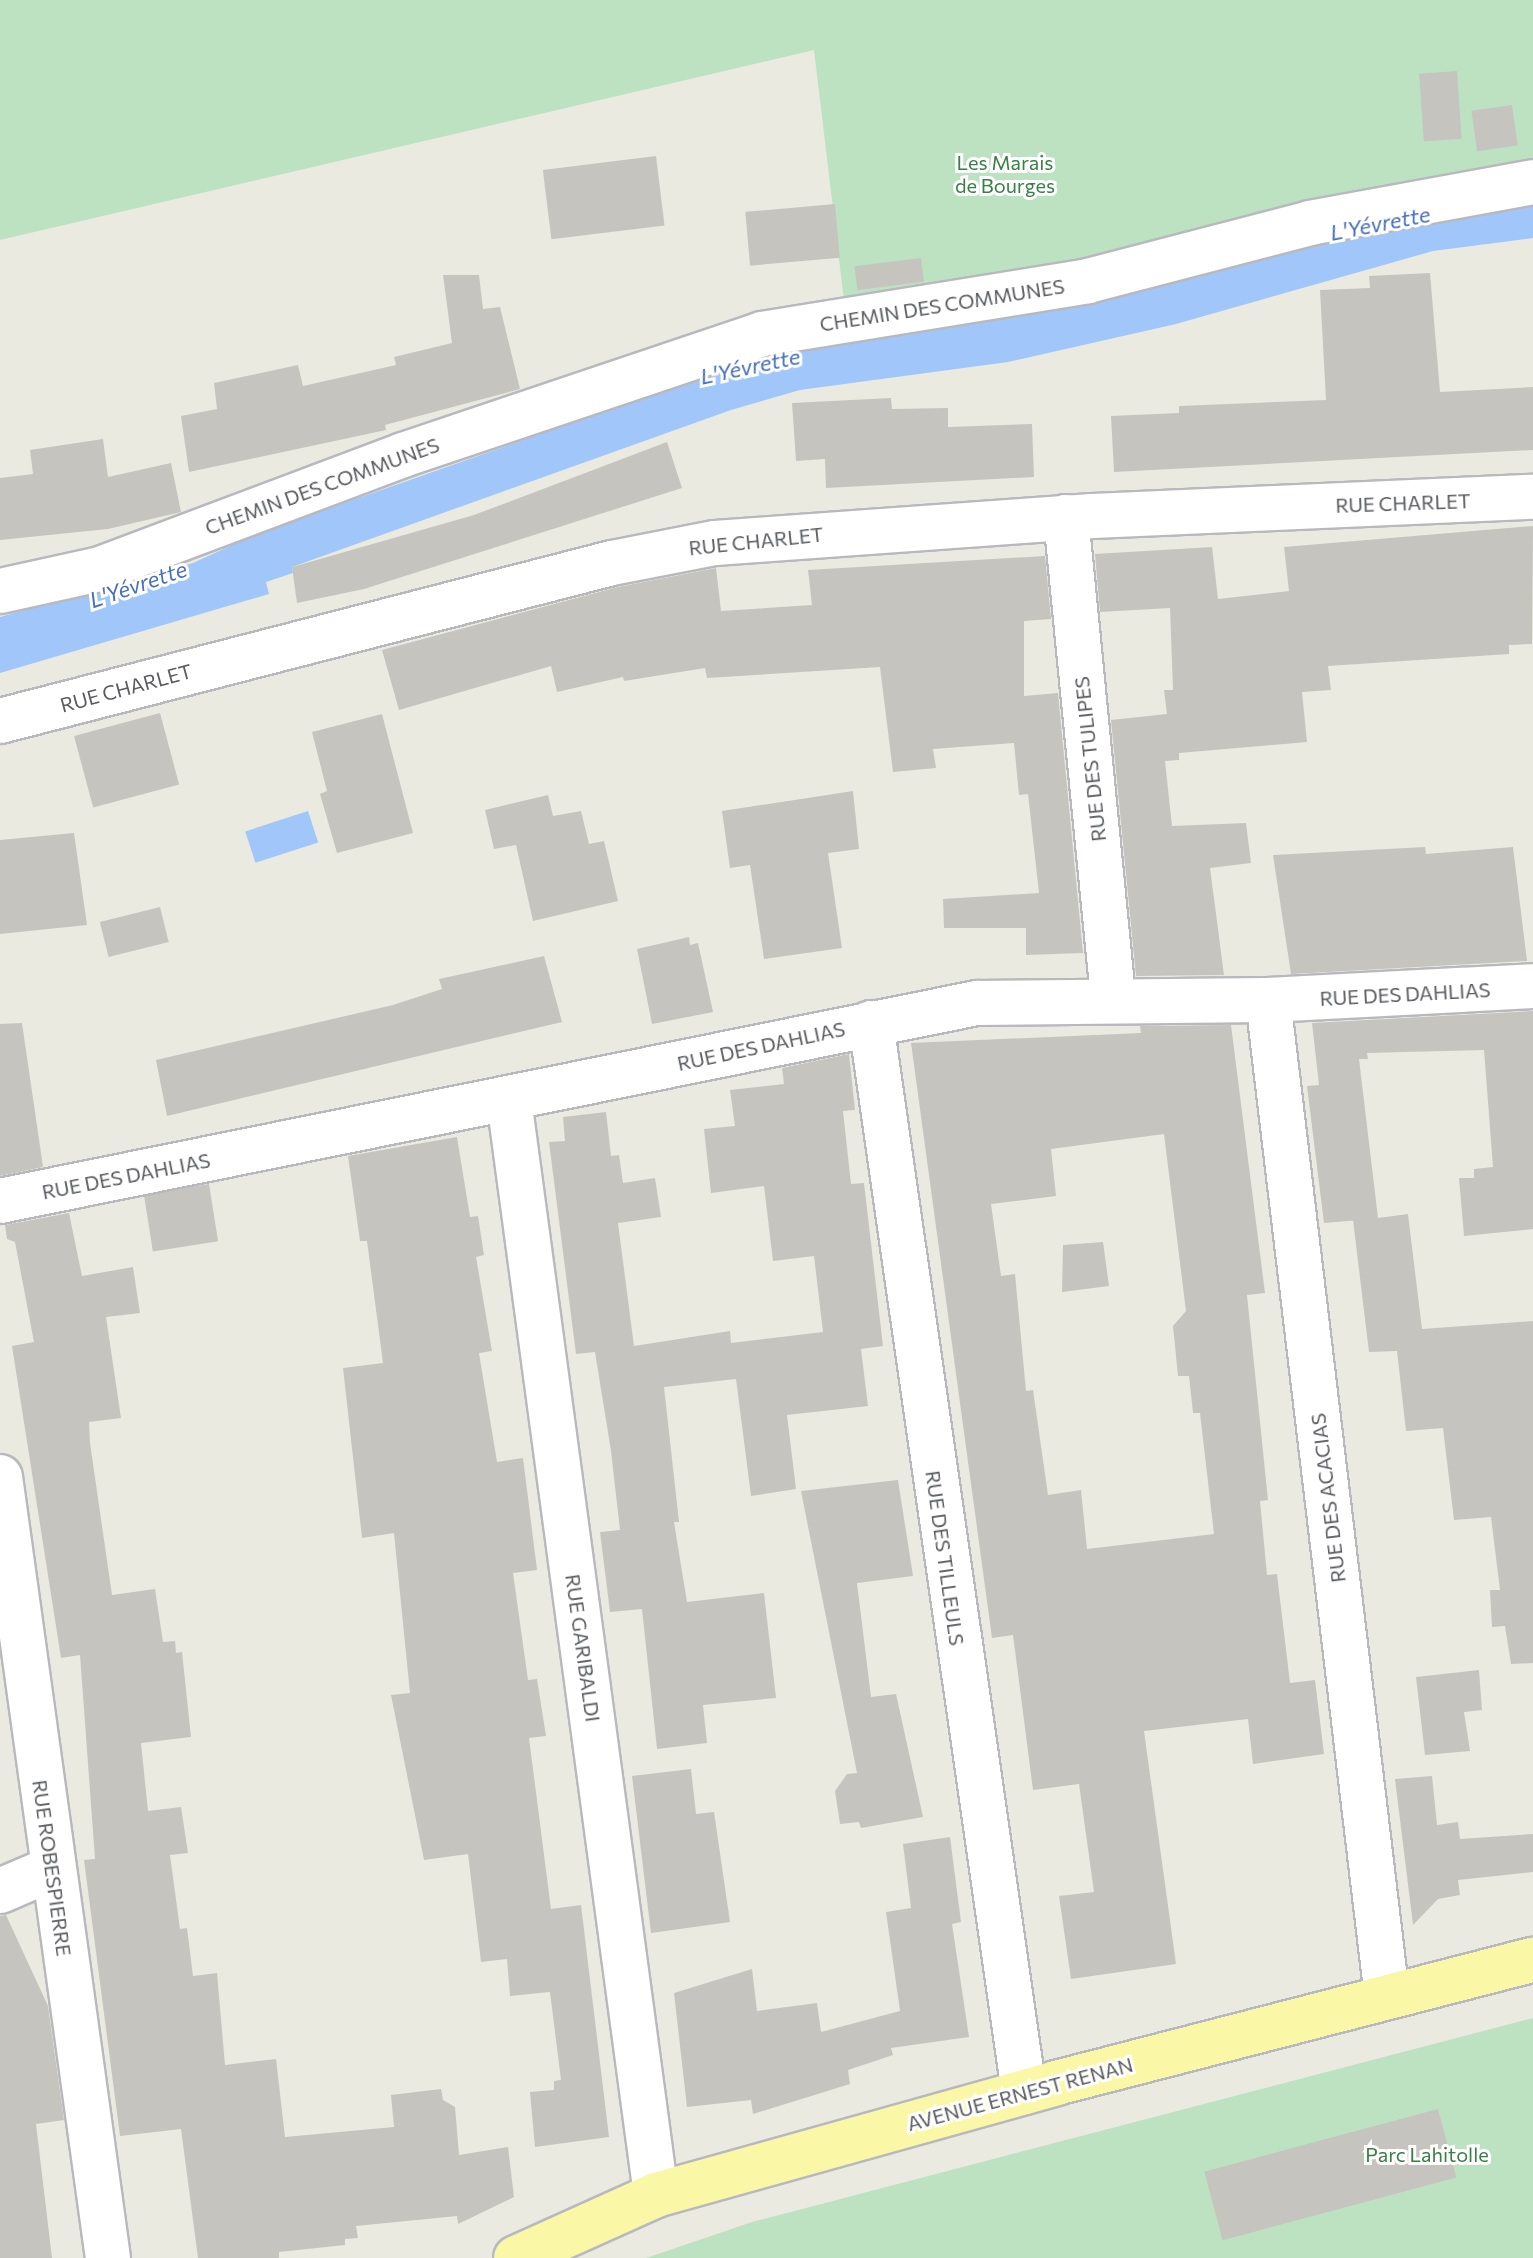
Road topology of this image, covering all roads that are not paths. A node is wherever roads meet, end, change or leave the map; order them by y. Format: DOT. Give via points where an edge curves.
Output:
graph roads {
  1 [pos="1533,182"];
  2 [pos="1533,497"];
  3 [pos="1066,517"];
  4 [pos="0,591"];
  5 [pos="0,721"];
  6 [pos="1533,986"];
  7 [pos="1113,1000"];
  8 [pos="1268,1000"];
  9 [pos="871,1023"];
  10 [pos="509,1100"];
  11 [pos="0,1201"];
  12 [pos="0,1477"];
  13 [pos="51,1869"];
  14 [pos="0,1891"];
  15 [pos="1533,1960"];
  16 [pos="1387,1996"];
  17 [pos="1024,2092"];
  18 [pos="656,2195"];
  19 [pos="108,2258"];
  20 [pos="516,2258"];
  1 -- 4 [label="street, CHEMIN DES COMMUNES" via="1310,223 1088,281 762,334 403,455 100,569"];
  2 -- 3 [label="street, RUE CHARLET"];
  3 -- 5 [label="street, RUE CHARLET" via="715,543 612,563"];
  3 -- 7 [label="street, RUE DES TULIPES"];
  6 -- 8 [label="street, RUE DES DAHLIAS"];
  7 -- 8 [label="street, RUE DES DAHLIAS"];
  7 -- 9 [label="street, RUE DES DAHLIAS" via="977,1003"];
  8 -- 16 [label="street, RUE DES ACACIAS"];
  9 -- 10 [label="street, RUE DES DAHLIAS"];
  9 -- 17 [label="street, RUE DES TILLEULS"];
  10 -- 11 [label="street, RUE DES DAHLIAS"];
  10 -- 18 [label="street, RUE GARIBALDI"];
  12 -- 13 [label="street, RUE ROBESPIERRE"];
  13 -- 14 [label="street"];
  13 -- 19 [label="street, RUE ROBESPIERRE"];
  15 -- 16 [label="main road, AVENUE ERNEST RENAN"];
  16 -- 17 [label="main road, AVENUE ERNEST RENAN"];
  17 -- 18 [label="main road, AVENUE ERNEST RENAN"];
  18 -- 20 [label="main road, AVENUE ERNEST RENAN"];
}
